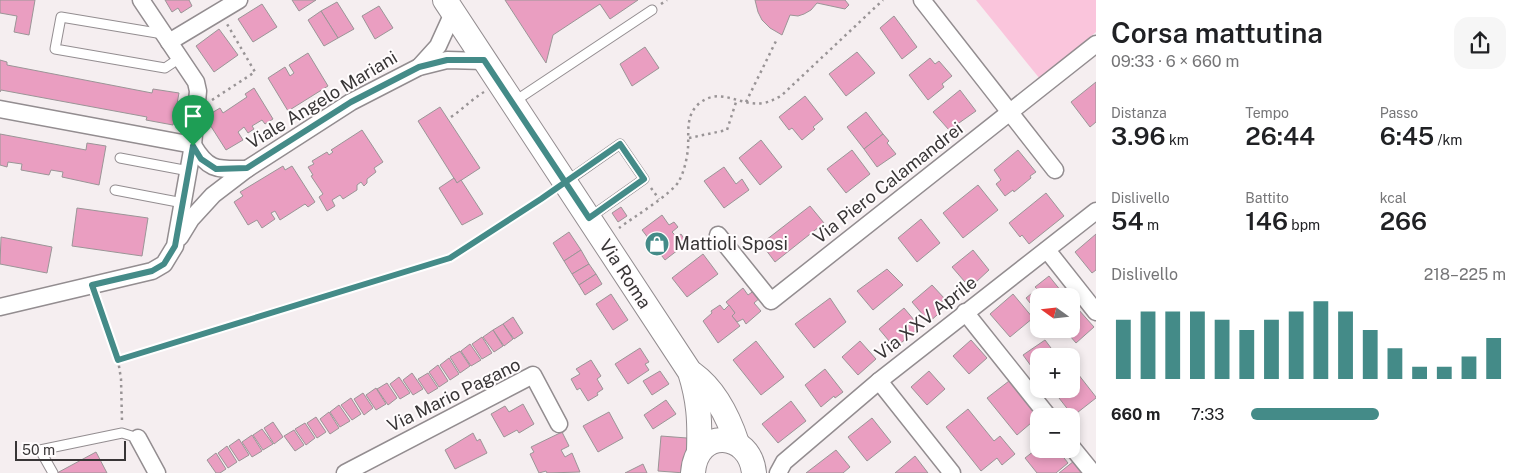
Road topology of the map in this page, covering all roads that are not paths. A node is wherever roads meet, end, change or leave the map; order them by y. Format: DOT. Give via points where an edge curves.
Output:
graph roads {
  1 [pos="141,0"];
  2 [pos="239,0"];
  3 [pos="922,0"];
  4 [pos="449,6"];
  5 [pos="652,10"];
  6 [pos="469,37"];
  7 [pos="166,38"];
  8 [pos="1096,44"];
  9 [pos="438,46"];
  10 [pos="180,58"];
  11 [pos="447,60"];
  12 [pos="484,60"];
  13 [pos="419,67"];
  14 [pos="512,103"];
  15 [pos="0,109"];
  16 [pos="1010,113"];
  17 [pos="193,146"];
  18 [pos="120,158"];
  19 [pos="247,168"];
  20 [pos="216,169"];
  21 [pos="1054,170"];
  22 [pos="188,171"];
  23 [pos="565,183"];
  24 [pos="115,190"];
  25 [pos="184,195"];
  26 [pos="213,195"];
  27 [pos="1096,211"];
  28 [pos="589,218"];
  29 [pos="718,235"];
  30 [pos="175,246"];
  31 [pos="1047,250"];
  32 [pos="0,307"];
  33 [pos="965,312"];
  34 [pos="1096,312"];
  35 [pos="690,372"];
  36 [pos="879,380"];
  37 [pos="1042,408"];
  38 [pos="559,424"];
  39 [pos="138,438"];
  40 [pos="737,443"];
  41 [pos="1080,457"];
  42 [pos="696,462"];
  43 [pos="781,467"];
  44 [pos="755,472"];
  45 [pos="53,473"];
  46 [pos="157,473"];
  47 [pos="345,473"];
  48 [pos="952,473"];
  49 [pos="1093,473"];
  1 -- 7 [label="street"];
  2 -- 7 [label="street"];
  3 -- 16 [label="street"];
  4 -- 6 [label="main road, Via Roma"];
  4 -- 9 [label="street, Viale Angelo Mariani"];
  5 -- 14 [label="lane"];
  6 -- 9 [label="street"];
  6 -- 11 [label="street"];
  6 -- 12 [label="main road, Via Roma"];
  7 -- 10 [label="street"];
  7 -- 10 [label="lane" via="61,17 55,48 165,68"];
  8 -- 16 [label="street, Via Piero Calamandrei"];
  9 -- 13 [label="street, Viale Angelo Mariani"];
  10 -- 17 [label="street" via="196,82 198,91"];
  11 -- 12 [label="street, Viale Angelo Mariani"];
  11 -- 13 [label="street, Viale Angelo Mariani"];
  12 -- 14 [label="main road, Via Roma"];
  13 -- 19 [label="street, Viale Angelo Mariani" via="351,102"];
  14 -- 23 [label="main road, Via Roma"];
  15 -- 17 [label="street"];
  16 -- 21 [label="street"];
  16 -- 29 [label="street, Via Piero Calamandrei" via="771,301"];
  17 -- 20 [label="street" via="201,159"];
  17 -- 22 [label="street"];
  18 -- 22 [label="lane"];
  19 -- 20 [label="street, Viale Angelo Mariani"];
  19 -- 26 [label="street, Viale Angelo Mariani"];
  20 -- 25 [label="street, Viale Angelo Mariani" via="200,176"];
  22 -- 25 [label="street"];
  23 -- 28 [label="main road, Via Roma"];
  23 -- 28 [label="lane" via="620,144 644,179"];
  24 -- 25 [label="lane"];
  25 -- 26 [label="street"];
  25 -- 30 [label="street"];
  26 -- 30 [label="street, Viale Angelo Mariani"];
  27 -- 31 [label="street, Via XXV Aprile"];
  28 -- 35 [label="main road, Via Roma"];
  30 -- 32 [label="street, Viale Angelo Mariani" via="164,264 152,271"];
  31 -- 33 [label="street, Via XXV Aprile"];
  31 -- 34 [label="street"];
  33 -- 36 [label="street, Via XXV Aprile"];
  33 -- 37 [label="street"];
  35 -- 40 [label="main road, Via Roma" via="706,385 730,424"];
  35 -- 42 [label="main road, Via Roma" via="700,416"];
  36 -- 43 [label="street, Via XXV Aprile"];
  36 -- 48 [label="street"];
  38 -- 47 [label="street, Via Mario Pagano" via="533,375"];
  39 -- 45 [label="lane" via="122,433 40,450"];
  39 -- 46 [label="street"];
  40 -- 42 [label="main road" via="716,440 706,444"];
  40 -- 44 [label="main road, Via Roma"];
  41 -- 49 [label="street"];
  43 -- 44 [label="street, Via XXV Aprile"];
}
